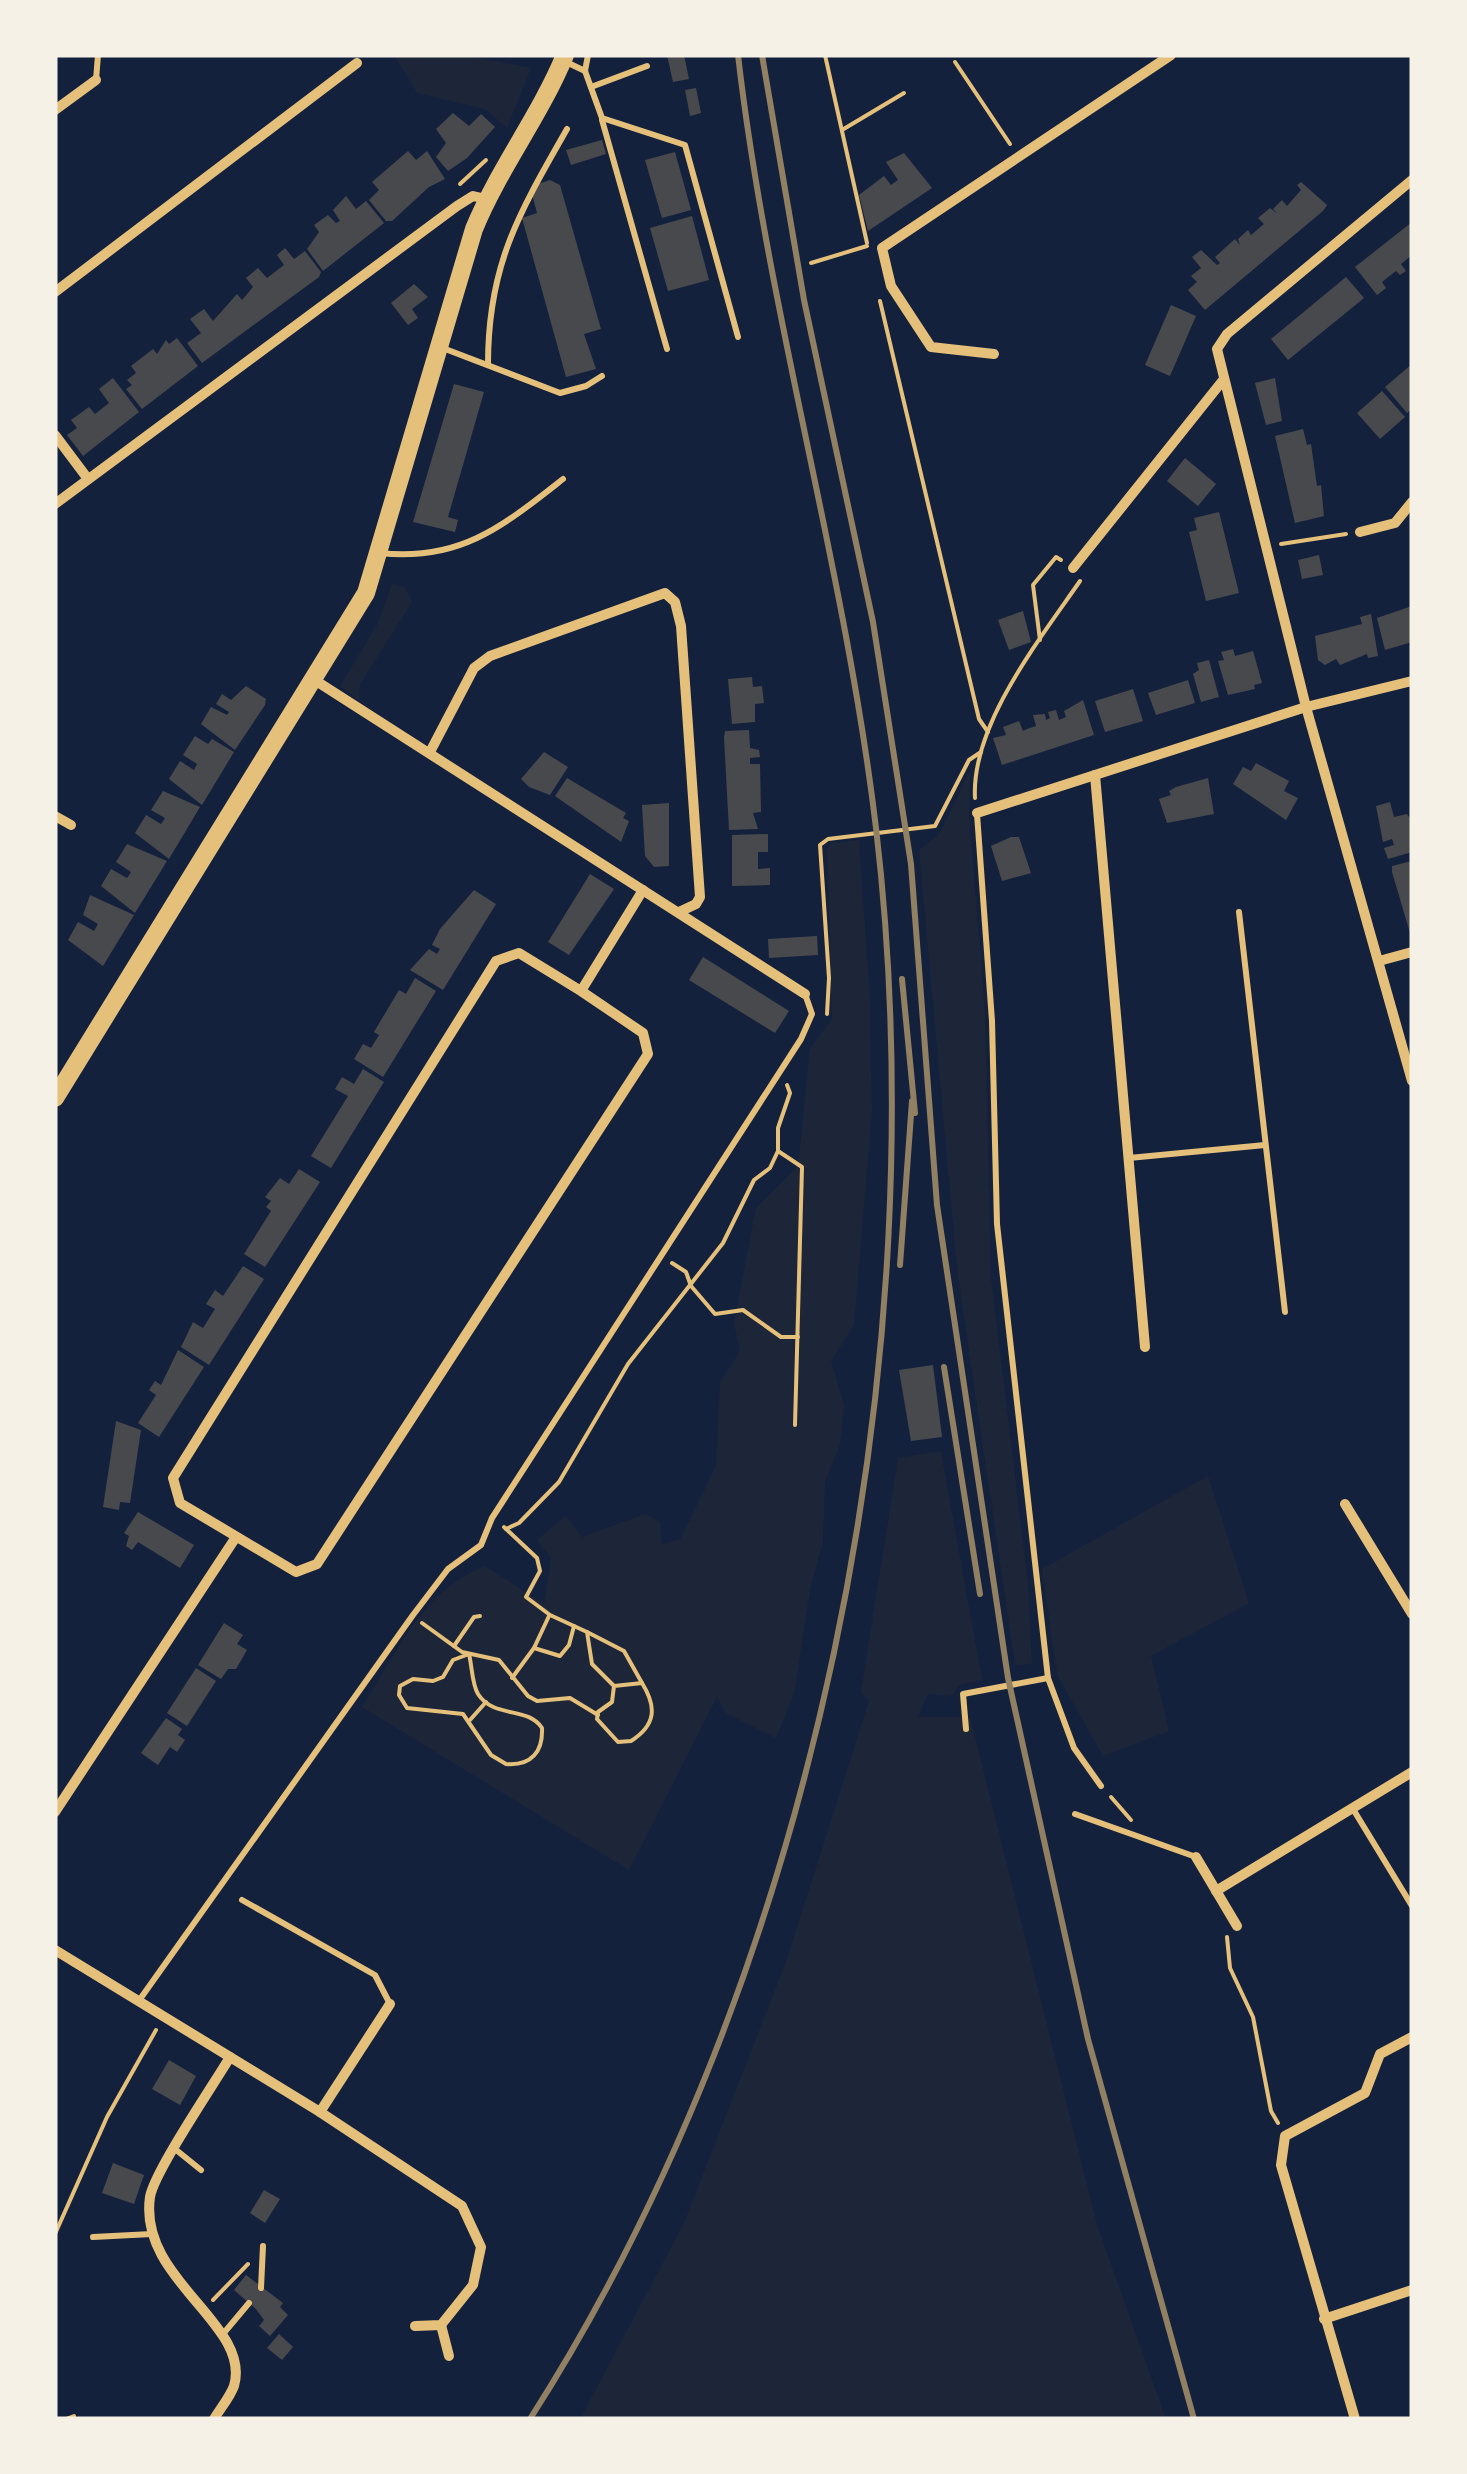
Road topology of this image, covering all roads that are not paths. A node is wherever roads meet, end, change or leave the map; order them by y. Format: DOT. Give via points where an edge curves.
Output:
graph roads {
  1 [pos="98,55"];
  2 [pos="588,55"];
  3 [pos="1171,55"];
  4 [pos="563,61"];
  5 [pos="358,63"];
  6 [pos="646,66"];
  7 [pos="585,71"];
  8 [pos="96,80"];
  9 [pos="590,87"];
  10 [pos="55,110"];
  11 [pos="602,118"];
  12 [pos="567,129"];
  13 [pos="1412,180"];
  14 [pos="486,199"];
  15 [pos="55,292"];
  16 [pos="738,337"];
  17 [pos="439,347"];
  18 [pos="667,349"];
  19 [pos="994,354"];
  20 [pos="488,364"];
  21 [pos="602,376"];
  22 [pos="1224,379"];
  23 [pos="55,435"];
  24 [pos="88,479"];
  25 [pos="562,480"];
  26 [pos="1412,502"];
  27 [pos="55,504"];
  28 [pos="1360,532"];
  29 [pos="379,552"];
  30 [pos="1074,568"];
  31 [pos="313,680"];
  32 [pos="1412,682"];
  33 [pos="1306,707"];
  34 [pos="430,752"];
  35 [pos="1094,775"];
  36 [pos="977,813"];
  37 [pos="55,816"];
  38 [pos="71,825"];
  39 [pos="643,890"];
  40 [pos="679,912"];
  41 [pos="1239,912"];
  42 [pos="1412,952"];
  43 [pos="1378,961"];
  44 [pos="581,991"];
  45 [pos="805,994"];
  46 [pos="1412,1081"];
  47 [pos="55,1098"];
  48 [pos="1265,1145"];
  49 [pos="1128,1158"];
  50 [pos="1285,1312"];
  51 [pos="1146,1346"];
  52 [pos="1345,1504"];
  53 [pos="236,1538"];
  54 [pos="1412,1614"];
  55 [pos="1048,1678"];
  56 [pos="966,1729"];
  57 [pos="1412,1772"];
  58 [pos="1101,1786"];
  59 [pos="1352,1808"];
  60 [pos="55,1812"];
  61 [pos="1075,1814"];
  62 [pos="1196,1857"];
  63 [pos="1216,1891"];
  64 [pos="242,1900"];
  65 [pos="1412,1906"];
  66 [pos="1236,1926"];
  67 [pos="55,1950"];
  68 [pos="138,2002"];
  69 [pos="390,2004"];
  70 [pos="1412,2037"];
  71 [pos="230,2057"];
  72 [pos="320,2112"];
  73 [pos="175,2149"];
  74 [pos="201,2170"];
  75 [pos="152,2234"];
  76 [pos="94,2237"];
  77 [pos="263,2246"];
  78 [pos="261,2288"];
  79 [pos="1412,2290"];
  80 [pos="249,2303"];
  81 [pos="1324,2319"];
  82 [pos="440,2325"];
  83 [pos="415,2326"];
  84 [pos="223,2334"];
  85 [pos="449,2356"];
  86 [pos="214,2419"];
  87 [pos="1355,2419"];
  1 -- 8 [label="lane"];
  2 -- 7 [label="lane"];
  3 -- 19 [label="street" via="882,248 891,286 932,348"];
  4 -- 7 [label="lane"];
  4 -- 14 [label="main road"];
  5 -- 15 [label="street"];
  6 -- 9 [label="lane"];
  7 -- 9 [label="lane"];
  8 -- 10 [label="street"];
  9 -- 11 [label="lane"];
  11 -- 16 [label="lane" via="685,145"];
  11 -- 18 [label="lane"];
  12 -- 20 [label="lane" via="495,273"];
  13 -- 22 [label="street" via="1227,334 1217,349"];
  14 -- 17 [label="main road"];
  14 -- 24 [label="street" via="473,196 457,206"];
  17 -- 20 [label="lane"];
  17 -- 29 [label="main road"];
  20 -- 21 [label="lane" via="560,393"];
  22 -- 30 [label="street"];
  22 -- 33 [label="street"];
  23 -- 24 [label="street"];
  24 -- 27 [label="street"];
  25 -- 29 [label="lane" via="490,536 412,556"];
  26 -- 28 [label="street" via="1396,523"];
  29 -- 31 [label="main road" via="354,616"];
  31 -- 34 [label="street"];
  31 -- 47 [label="main road"];
  32 -- 33 [label="street"];
  33 -- 35 [label="street"];
  33 -- 43 [label="street"];
  34 -- 39 [label="street"];
  34 -- 40 [label="street" via="474,668 490,656 665,593 675,602 681,626 700,897"];
  35 -- 36 [label="street"];
  35 -- 49 [label="street"];
  36 -- 55 [label="lane" via="997,1224"];
  37 -- 38 [label="street"];
  39 -- 40 [label="street"];
  39 -- 44 [label="street"];
  40 -- 45 [label="street"];
  41 -- 48 [label="lane"];
  42 -- 43 [label="street"];
  43 -- 46 [label="street"];
  44 -- 53 [label="street" via="643,1032 648,1054 317,1564 296,1572"];
  44 -- 53 [label="street" via="519,953 496,961 464,1011 173,1478 180,1503"];
  45 -- 68 [label="lane" via="812,1014 777,1075 492,1518 481,1545 448,1569 412,1615"];
  48 -- 49 [label="lane"];
  48 -- 50 [label="lane"];
  49 -- 51 [label="street"];
  52 -- 54 [label="street"];
  53 -- 60 [label="street"];
  55 -- 56 [label="lane" via="963,1694"];
  55 -- 58 [label="lane" via="1074,1748"];
  57 -- 59 [label="street"];
  59 -- 63 [label="street"];
  59 -- 65 [label="lane"];
  61 -- 62 [label="lane"];
  62 -- 63 [label="street"];
  63 -- 66 [label="street"];
  64 -- 69 [label="lane" via="375,1976"];
  67 -- 68 [label="street"];
  68 -- 71 [label="street"];
  69 -- 72 [label="street"];
  70 -- 81 [label="street" via="1380,2054 1366,2093 1286,2136 1281,2165"];
  71 -- 72 [label="street"];
  71 -- 73 [label="street"];
  72 -- 82 [label="street" via="462,2206 482,2247 473,2284"];
  73 -- 74 [label="lane"];
  73 -- 75 [label="street" via="150,2195"];
  75 -- 76 [label="lane"];
  75 -- 84 [label="street" via="164,2264"];
  77 -- 78 [label="lane"];
  79 -- 81 [label="street"];
  80 -- 84 [label="lane"];
  81 -- 87 [label="street"];
  82 -- 83 [label="street"];
  82 -- 85 [label="street"];
  84 -- 86 [label="street" via="233,2353 234,2385"];
}
